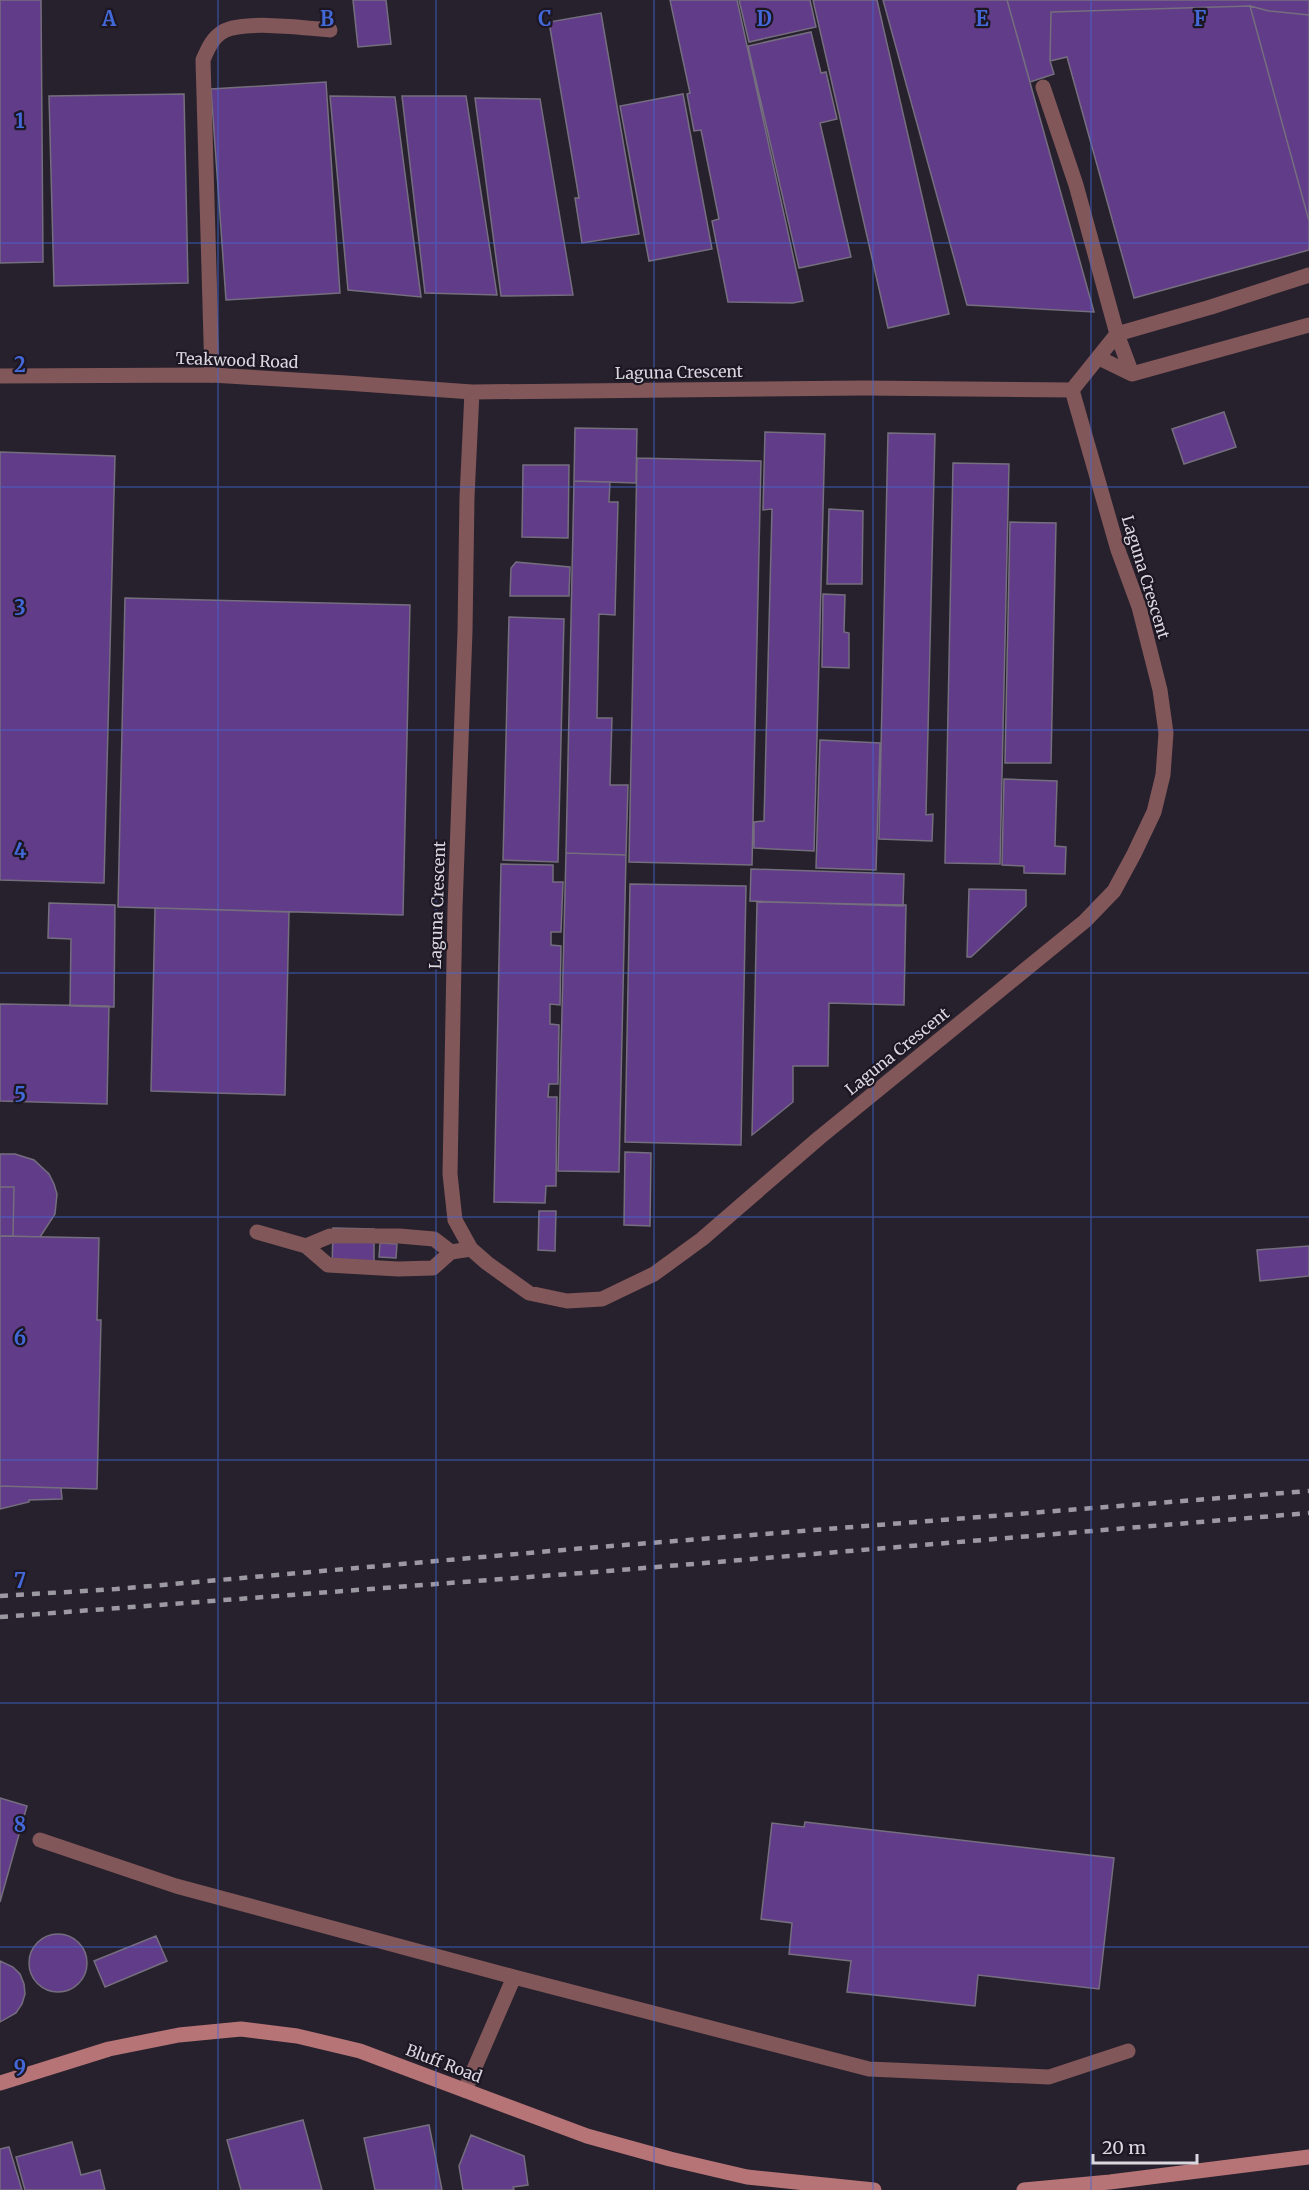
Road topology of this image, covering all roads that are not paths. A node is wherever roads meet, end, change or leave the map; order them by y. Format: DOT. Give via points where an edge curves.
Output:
graph roads {
  1 [pos="330,30"];
  2 [pos="1043,87"];
  3 [pos="1309,275"];
  4 [pos="1309,325"];
  5 [pos="1117,334"];
  6 [pos="1099,358"];
  7 [pos="1132,374"];
  8 [pos="212,375"];
  9 [pos="0,376"];
  10 [pos="1072,390"];
  11 [pos="472,393"];
  12 [pos="257,1232"];
  13 [pos="306,1246"];
  14 [pos="471,1249"];
  15 [pos="451,1252"];
  16 [pos="40,1840"];
  17 [pos="514,1977"];
  18 [pos="1128,2051"];
  19 [pos="0,2083"];
  20 [pos="465,2090"];
  21 [pos="1309,2157"];
  22 [pos="746,2184"];
  23 [pos="874,2190"];
  24 [pos="1024,2190"];
  1 -- 8 [label="street" via="262,24 225,30 210,43 203,60"];
  2 -- 5 [label="street" via="1076,185"];
  3 -- 5 [label="street"];
  4 -- 7 [label="street"];
  5 -- 6 [label="street"];
  5 -- 7 [label="street"];
  6 -- 7 [label="street"];
  6 -- 10 [label="street"];
  8 -- 9 [label="street, Teakwood Road"];
  8 -- 11 [label="street, Teakwood Road"];
  10 -- 11 [label="street, Laguna Crescent" via="863,388"];
  10 -- 14 [label="street, Laguna Crescent" via="1118,550 1139,607 1160,690 1166,733 1163,775 1154,812 1114,891 1085,921 702,1239 654,1274 602,1299 567,1301 529,1293"];
  11 -- 14 [label="street, Laguna Crescent" via="454,908 450,1174 455,1220"];
  12 -- 13 [label="street"];
  13 -- 15 [label="street" via="330,1236 399,1236 434,1239"];
  13 -- 15 [label="street" via="328,1265 398,1269 433,1268"];
  14 -- 15 [label="street"];
  16 -- 17 [label="street" via="176,1886"];
  17 -- 18 [label="street" via="869,2069 1049,2078"];
  17 -- 20 [label="street"];
  19 -- 20 [label="main road, Bluff Road" via="110,2049 179,2035 241,2029 297,2036 360,2051"];
  20 -- 22 [label="main road, Bluff Road" via="587,2136"];
  21 -- 24 [label="main road"];
  22 -- 23 [label="main road, Bluff Road"];
}
